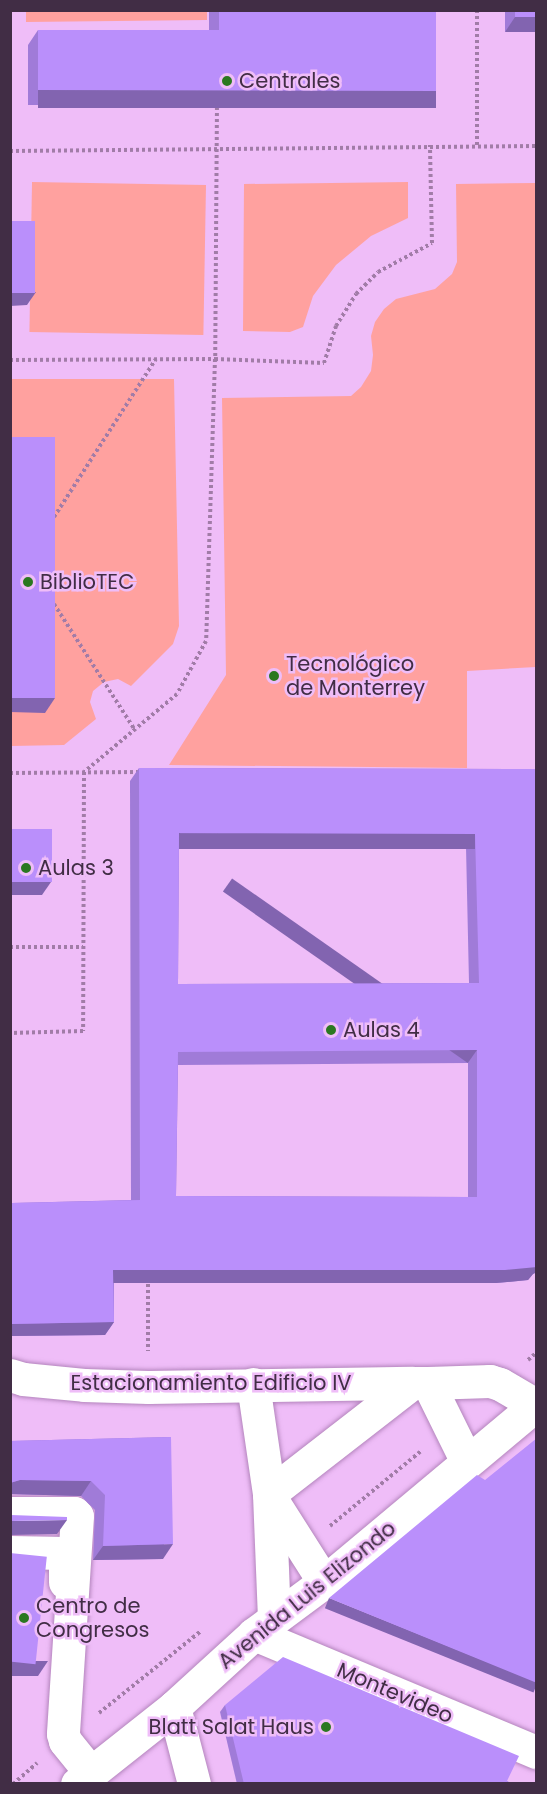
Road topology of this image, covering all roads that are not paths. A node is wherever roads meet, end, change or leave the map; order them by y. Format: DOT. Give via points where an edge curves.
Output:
graph roads {
  1 [pos="10,1375"];
  2 [pos="420,1383"];
  3 [pos="253,1384"];
  4 [pos="537,1405"];
  5 [pos="467,1462"];
  6 [pos="269,1494"];
  7 [pos="10,1513"];
  8 [pos="10,1552"];
  9 [pos="324,1582"];
  10 [pos="264,1626"];
  11 [pos="174,1707"];
  12 [pos="537,1752"];
  13 [pos="81,1780"];
  14 [pos="194,1784"];
  1 -- 3 [label="street, Estacionamiento Edificio IV" via="84,1385"];
  2 -- 3 [label="street, Estacionamiento Edificio IV"];
  2 -- 4 [label="street, Estacionamiento Edificio IV" via="489,1381"];
  2 -- 5 [label="street"];
  2 -- 6 [label="street"];
  3 -- 6 [label="street"];
  4 -- 5 [label="street, Avenida Luis Elizondo"];
  5 -- 9 [label="street, Avenida Luis Elizondo"];
  6 -- 9 [label="street"];
  6 -- 10 [label="street"];
  7 -- 13 [label="street" via="77,1516 63,1734"];
  8 -- 13 [label="street" via="60,1551 67,1555 50,1753"];
  9 -- 10 [label="street, Avenida Luis Elizondo"];
  10 -- 11 [label="street, Avenida Luis Elizondo"];
  10 -- 12 [label="street, Montevideo"];
  11 -- 13 [label="street, Avenida Luis Elizondo"];
  11 -- 14 [label="street"];
}
